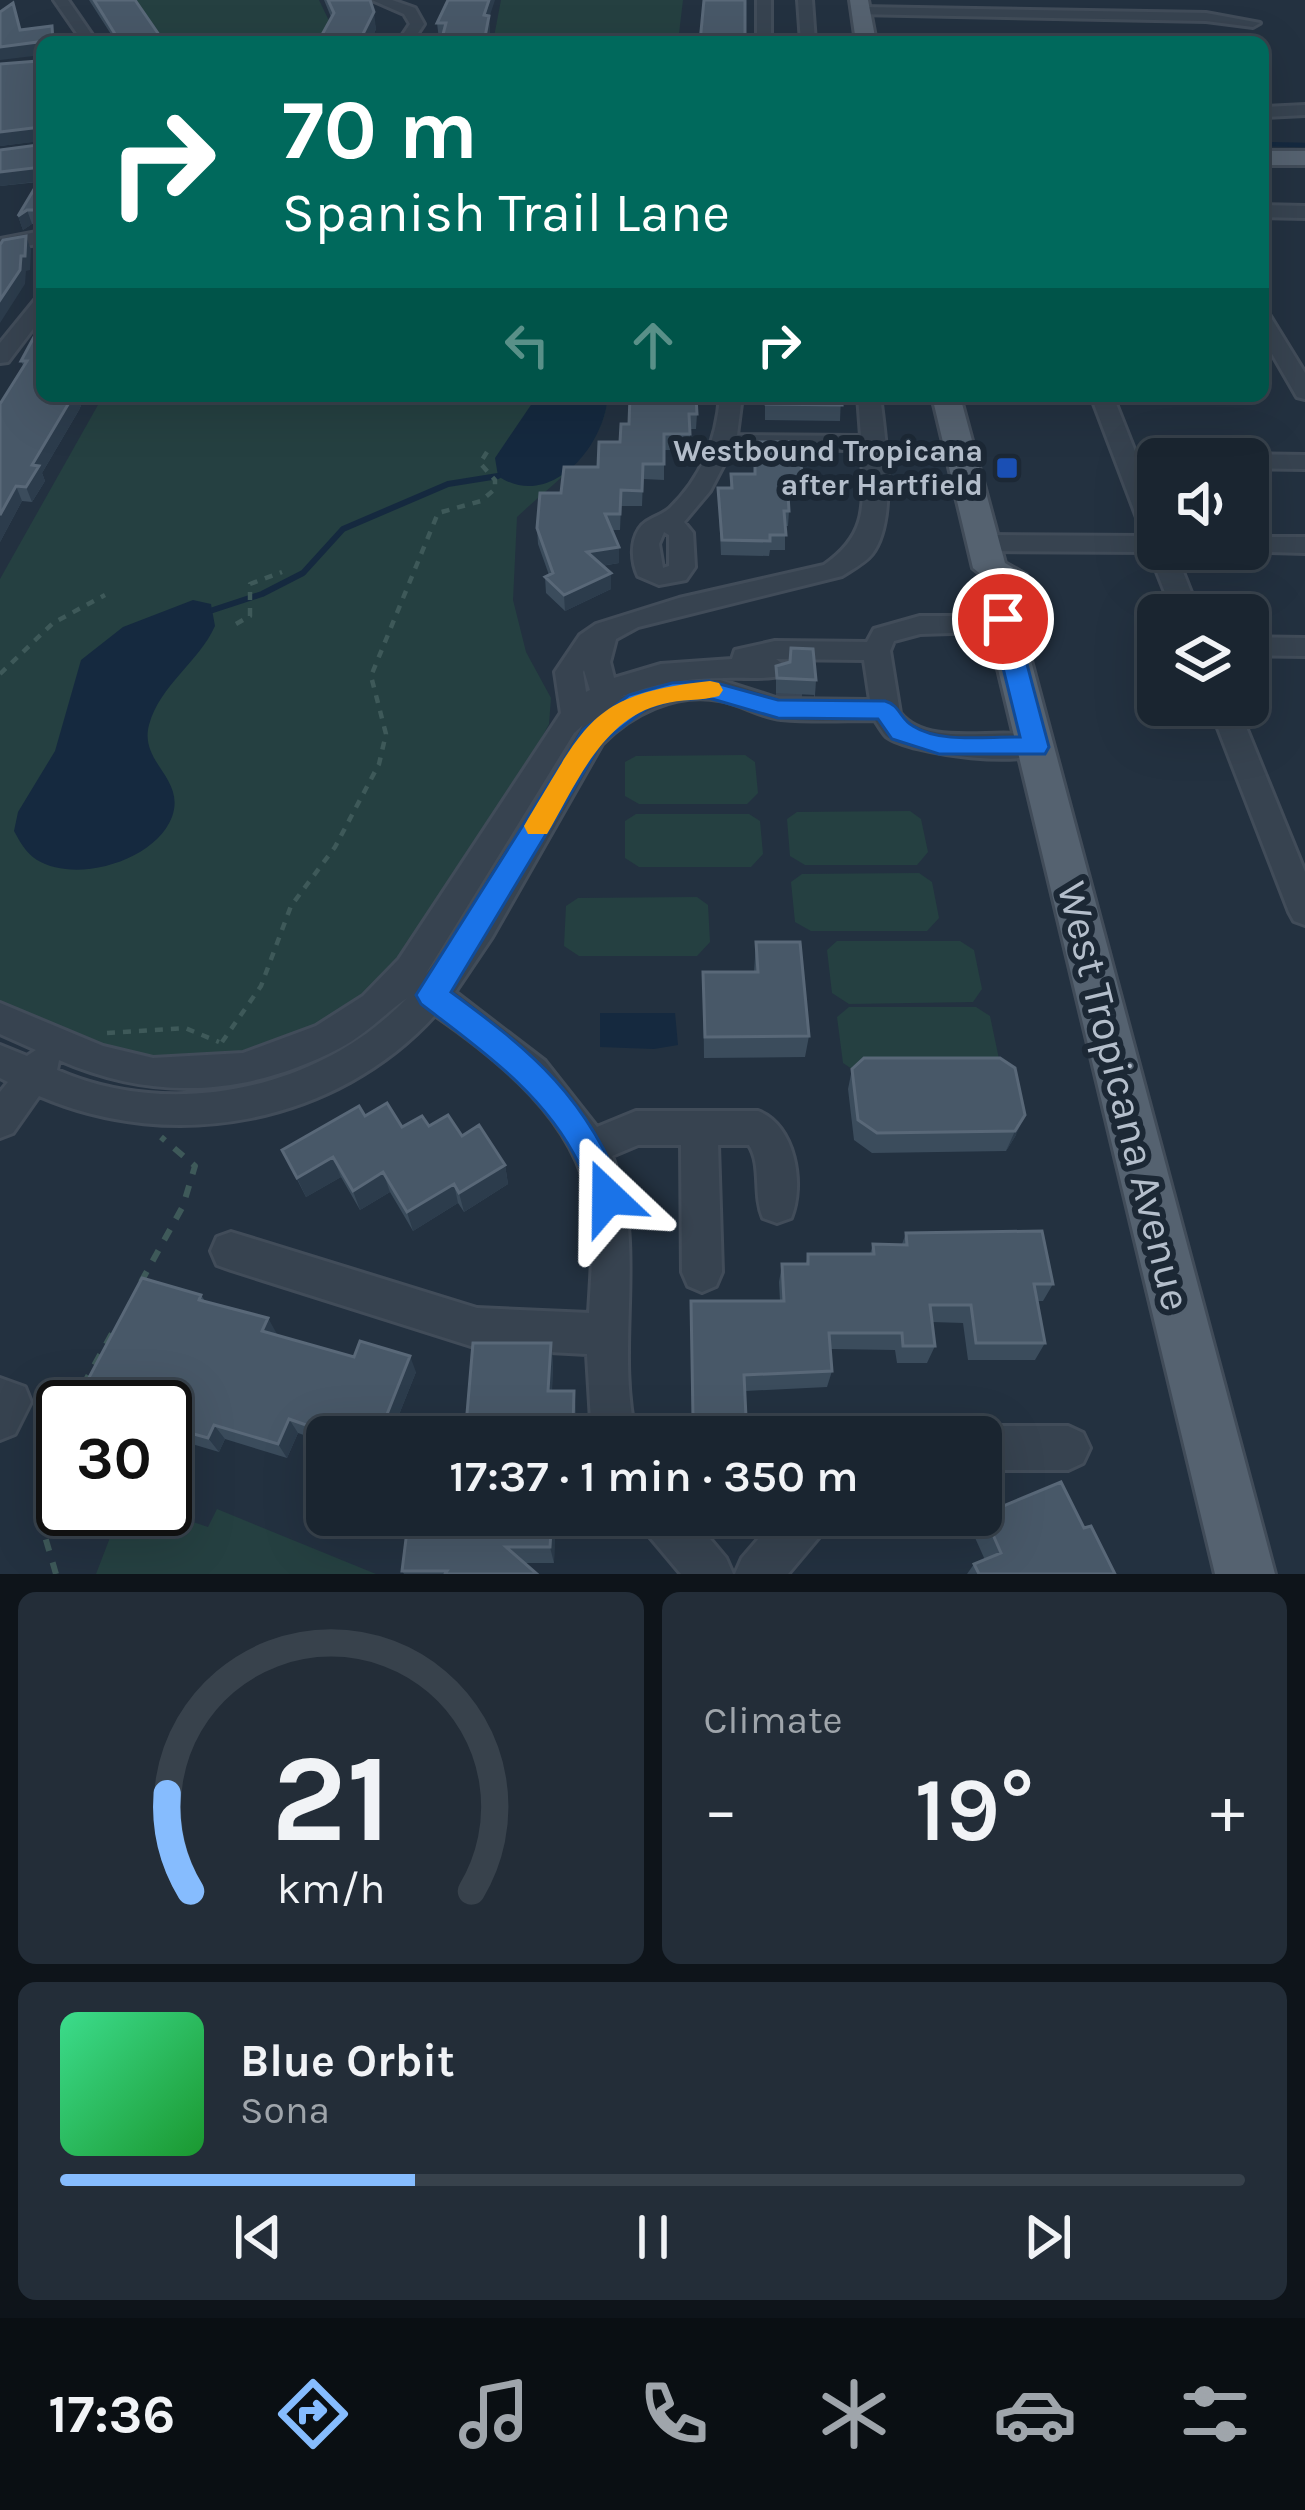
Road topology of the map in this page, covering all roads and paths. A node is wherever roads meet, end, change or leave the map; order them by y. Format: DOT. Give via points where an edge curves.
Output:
graph roads {
  1 [pos="61,0"];
  2 [pos="379,0"];
  3 [pos="764,4"];
  4 [pos="805,4"];
  5 [pos="860,5"];
  6 [pos="413,6"];
  7 [pos="86,36"];
  8 [pos="409,36"];
  9 [pos="764,36"];
  10 [pos="808,36"];
  11 [pos="865,36"];
  12 [pos="1247,36"];
  13 [pos="1305,110"];
  14 [pos="1269,112"];
  15 [pos="1269,158"];
  16 [pos="1305,158"];
  17 [pos="1269,211"];
  18 [pos="1305,212"];
  19 [pos="36,238"];
  20 [pos="0,244"];
  21 [pos="36,312"];
  22 [pos="1269,330"];
  23 [pos="0,357"];
  24 [pos="1305,392"];
  25 [pos="730,402"];
  26 [pos="869,402"];
  27 [pos="948,402"];
  28 [pos="1104,402"];
  29 [pos="724,442"];
  30 [pos="872,443"];
  31 [pos="487,452"];
  32 [pos="1127,461"];
  33 [pos="1137,461"];
  34 [pos="1269,461"];
  35 [pos="1305,462"];
  36 [pos="1137,487"];
  37 [pos="669,523"];
  38 [pos="1269,545"];
  39 [pos="1305,545"];
  40 [pos="1137,546"];
  41 [pos="987,556"];
  42 [pos="282,572"];
  43 [pos="106,596"];
  44 [pos="1004,622"];
  45 [pos="236,624"];
  46 [pos="605,630"];
  47 [pos="1269,646"];
  48 [pos="1305,647"];
  49 [pos="0,674"];
  50 [pos="721,677"];
  51 [pos="775,681"];
  52 [pos="813,681"];
  53 [pos="880,681"];
  54 [pos="607,705"];
  55 [pos="575,714"];
  56 [pos="1231,726"];
  57 [pos="1035,747"];
  58 [pos="1305,912"];
  59 [pos="417,987"];
  60 [pos="0,1018"];
  61 [pos="100,1032"];
  62 [pos="53,1041"];
  63 [pos="221,1042"];
  64 [pos="12,1071"];
  65 [pos="197,1075"];
  66 [pos="171,1112"];
  67 [pos="0,1120"];
  68 [pos="699,1127"];
  69 [pos="588,1149"];
  70 [pos="777,1205"];
  71 [pos="231,1251"];
  72 [pos="702,1272"];
  73 [pos="132,1298"];
  74 [pos="122,1316"];
  75 [pos="610,1335"];
  76 [pos="86,1380"];
  77 [pos="0,1399"];
  78 [pos="611,1416"];
  79 [pos="0,1418"];
  80 [pos="1002,1448"];
  81 [pos="1068,1448"];
  82 [pos="36,1468"];
  83 [pos="36,1514"];
  84 [pos="43,1536"];
  85 [pos="678,1536"];
  86 [pos="790,1536"];
  87 [pos="56,1574"];
  88 [pos="710,1574"];
  89 [pos="758,1574"];
  90 [pos="1245,1574"];
  1 -- 7 [label="street"];
  2 -- 6 [label="street"];
  3 -- 4 [label="street"];
  3 -- 9 [label="street"];
  4 -- 10 [label="street"];
  5 -- 11 [label="main road"];
  5 -- 12 [label="street" via="969,20 1257,18"];
  6 -- 8 [label="street" via="417,24"];
  13 -- 14 [label="street"];
  15 -- 16 [label="main road"];
  17 -- 18 [label="street"];
  19 -- 20 [label="street"];
  21 -- 23 [label="street"];
  22 -- 24 [label="street"];
  25 -- 29 [label="street"];
  26 -- 30 [label="street"];
  27 -- 41 [label="main road, West Tropicana Avenue"];
  28 -- 32 [label="street"];
  29 -- 30 [label="street"];
  29 -- 37 [label="street" via="707,478"];
  30 -- 46 [label="street" via="870,530 845,565"];
  31 -- 63 [label="path" via="480,463 495,481 490,496 438,513 371,676 386,734 379,764 335,847 291,906 261,986"];
  32 -- 33 [label="street"];
  32 -- 36 [label="street"];
  34 -- 35 [label="street"];
  38 -- 39 [label="street"];
  40 -- 41 [label="street"];
  41 -- 44 [label="main road, West Tropicana Avenue" via="976,582 982,607"];
  42 -- 45 [label="path" via="256,578 246,592 250,616"];
  43 -- 49 [label="path" via="53,623"];
  44 -- 53 [label="street" via="884,635"];
  44 -- 57 [label="main road, West Tropicana Avenue"];
  46 -- 54 [label="street" via="596,662"];
  46 -- 55 [label="street" via="572,669"];
  47 -- 48 [label="street"];
  50 -- 51 [label="street"];
  50 -- 53 [label="street" via="762,651"];
  50 -- 53 [label="street" via="778,709"];
  50 -- 54 [label="street" via="643,676"];
  52 -- 53 [label="street"];
  53 -- 57 [label="street" via="901,732 939,745"];
  54 -- 55 [label="street"];
  54 -- 59 [label="street"];
  55 -- 59 [label="street"];
  56 -- 58 [label="street"];
  57 -- 90 [label="main road, West Tropicana Avenue"];
  59 -- 65 [label="street" via="302,1050"];
  59 -- 66 [label="street" via="374,1048 315,1081 245,1104"];
  59 -- 69 [label="street" via="518,1059"];
  60 -- 62 [label="street"];
  61 -- 63 [label="path" via="185,1028"];
  62 -- 64 [label="street"];
  62 -- 65 [label="street" via="125,1069"];
  63 -- 65 [label="path"];
  64 -- 66 [label="street" via="104,1104"];
  64 -- 67 [label="street"];
  66 -- 73 [label="path" via="160,1139 195,1166 183,1206"];
  68 -- 69 [label="street" via="636,1128"];
  68 -- 70 [label="street" via="766,1132"];
  68 -- 72 [label="street"];
  69 -- 75 [label="street" via="611,1224"];
  71 -- 75 [label="street" via="477,1328"];
  74 -- 76 [label="path"];
  75 -- 78 [label="street"];
  77 -- 79 [label="street" via="10,1402"];
  80 -- 81 [label="street"];
  82 -- 83 [label="path"];
  84 -- 87 [label="path"];
  85 -- 88 [label="street"];
  86 -- 89 [label="street"];
}
